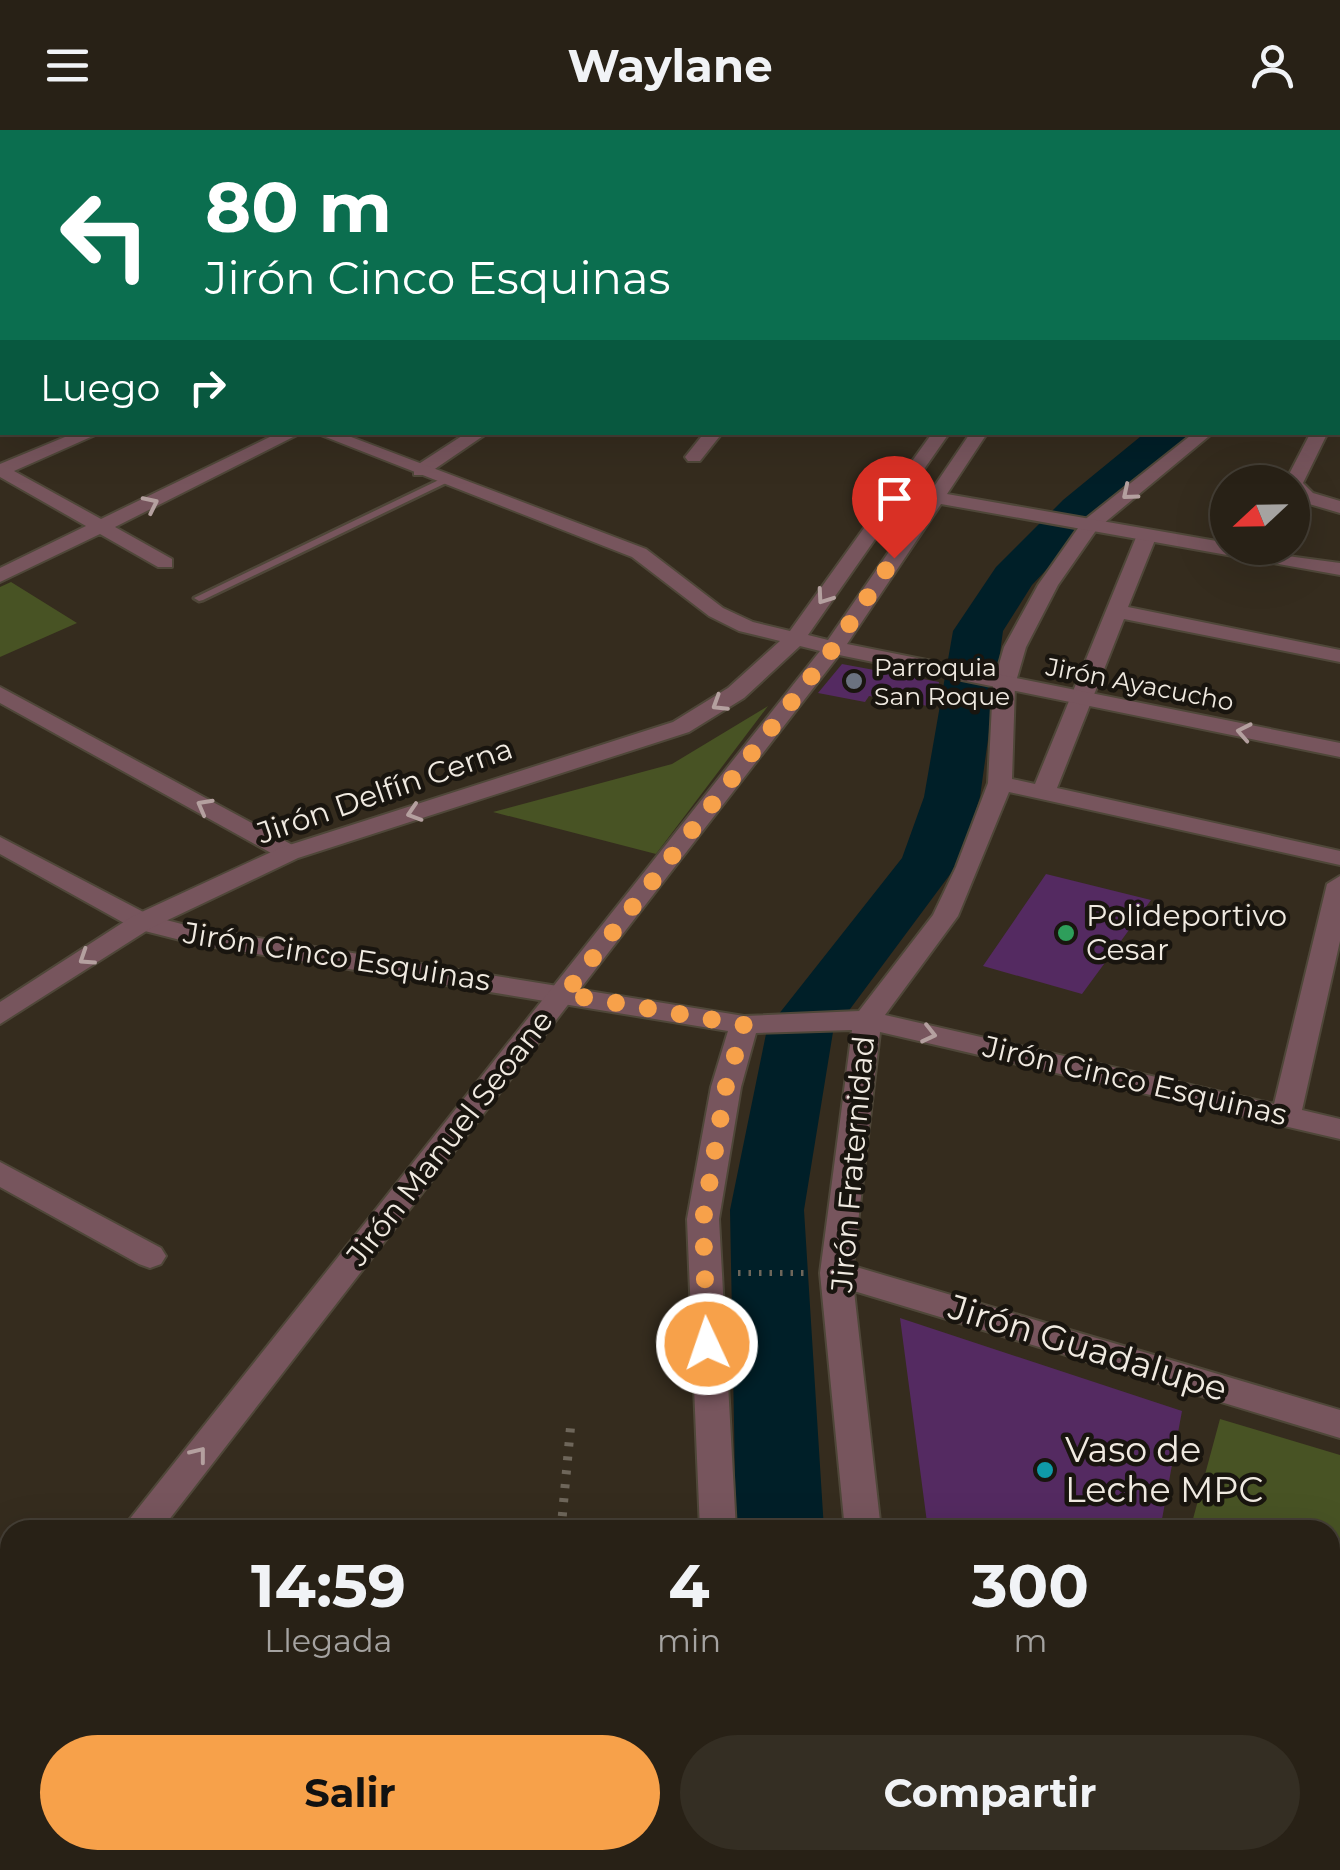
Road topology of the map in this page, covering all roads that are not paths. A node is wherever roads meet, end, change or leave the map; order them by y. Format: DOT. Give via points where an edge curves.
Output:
graph roads {
  1 [pos="87,435"];
  2 [pos="290,435"];
  3 [pos="329,435"];
  4 [pos="477,435"];
  5 [pos="713,435"];
  6 [pos="940,435"];
  7 [pos="978,435"];
  8 [pos="1202,435"];
  9 [pos="1318,435"];
  10 [pos="694,457"];
  11 [pos="0,470"];
  12 [pos="420,471"];
  13 [pos="444,480"];
  14 [pos="899,491"];
  15 [pos="934,497"];
  16 [pos="1340,507"];
  17 [pos="1081,524"];
  18 [pos="102,529"];
  19 [pos="1148,536"];
  20 [pos="165,563"];
  21 [pos="1340,568"];
  22 [pos="0,576"];
  23 [pos="199,598"];
  24 [pos="1117,611"];
  25 [pos="793,641"];
  26 [pos="832,650"];
  27 [pos="1340,656"];
  28 [pos="994,683"];
  29 [pos="0,694"];
  30 [pos="1082,701"];
  31 [pos="1340,750"];
  32 [pos="1000,783"];
  33 [pos="1044,793"];
  34 [pos="0,844"];
  35 [pos="289,853"];
  36 [pos="1340,858"];
  37 [pos="1340,884"];
  38 [pos="142,922"];
  39 [pos="565,994"];
  40 [pos="0,1014"];
  41 [pos="867,1020"];
  42 [pos="748,1025"];
  43 [pos="1286,1116"];
  44 [pos="1340,1129"];
  45 [pos="0,1173"];
  46 [pos="150,1256"];
  47 [pos="836,1273"];
  48 [pos="1340,1424"];
  49 [pos="147,1520"];
  50 [pos="718,1520"];
  51 [pos="862,1520"];
  1 -- 11 [label="street"];
  18 -- 2 [label="street, one-way"];
  3 -- 12 [label="street, Jirón Ayacucho"];
  4 -- 12 [label="street"];
  5 -- 10 [label="street"];
  6 -- 14 [label="street, Jirón Delfín Cerna"];
  7 -- 15 [label="street, Jirón Manuel Seoane"];
  8 -- 17 [label="street, Jirón Fraternidad, one-way"];
  9 -- 16 [label="street" via="1293,484 1306,497"];
  11 -- 18 [label="street"];
  12 -- 13 [label="street, Jirón Ayacucho"];
  13 -- 23 [label="lane"];
  13 -- 25 [label="street, Jirón Ayacucho" via="639,553 716,612"];
  14 -- 15 [label="street"];
  14 -- 25 [label="street, Jirón Delfín Cerna, one-way"];
  15 -- 17 [label="street"];
  15 -- 26 [label="street, Jirón Manuel Seoane"];
  17 -- 19 [label="street"];
  17 -- 28 [label="street, Jirón Fraternidad"];
  18 -- 20 [label="street"];
  18 -- 22 [label="street"];
  19 -- 21 [label="street"];
  19 -- 24 [label="street"];
  24 -- 27 [label="street"];
  24 -- 30 [label="street"];
  25 -- 26 [label="street, Jirón Ayacucho"];
  25 -- 35 [label="street, Jirón Delfín Cerna, one-way" via="736,693 681,727"];
  26 -- 28 [label="street, Jirón Ayacucho"];
  26 -- 39 [label="street, Jirón Manuel Seoane"];
  28 -- 30 [label="street, Jirón Ayacucho"];
  28 -- 32 [label="street, Jirón Fraternidad"];
  35 -- 29 [label="street, one-way"];
  31 -- 30 [label="street, Jirón Ayacucho, one-way"];
  30 -- 33 [label="street"];
  32 -- 33 [label="street"];
  32 -- 41 [label="street, Jirón Fraternidad" via="945,916"];
  33 -- 36 [label="street"];
  34 -- 38 [label="street, Jirón Cinco Esquinas"];
  35 -- 38 [label="street, Jirón Delfín Cerna"];
  37 -- 43 [label="street"];
  38 -- 39 [label="street, Jirón Cinco Esquinas"];
  38 -- 40 [label="street, Jirón Delfín Cerna, one-way"];
  39 -- 42 [label="street, Jirón Cinco Esquinas"];
  49 -- 39 [label="street, Jirón Manuel Seoane, one-way"];
  41 -- 42 [label="street, Jirón Cinco Esquinas"];
  41 -- 43 [label="street, Jirón Cinco Esquinas, one-way"];
  41 -- 47 [label="street, Jirón Fraternidad"];
  42 -- 50 [label="street" via="726,1086 703,1220"];
  43 -- 44 [label="street, Jirón Cinco Esquinas"];
  45 -- 46 [label="street"];
  47 -- 48 [label="street, Jirón Guadalupe"];
  47 -- 51 [label="street, Jirón Fraternidad"];
}
